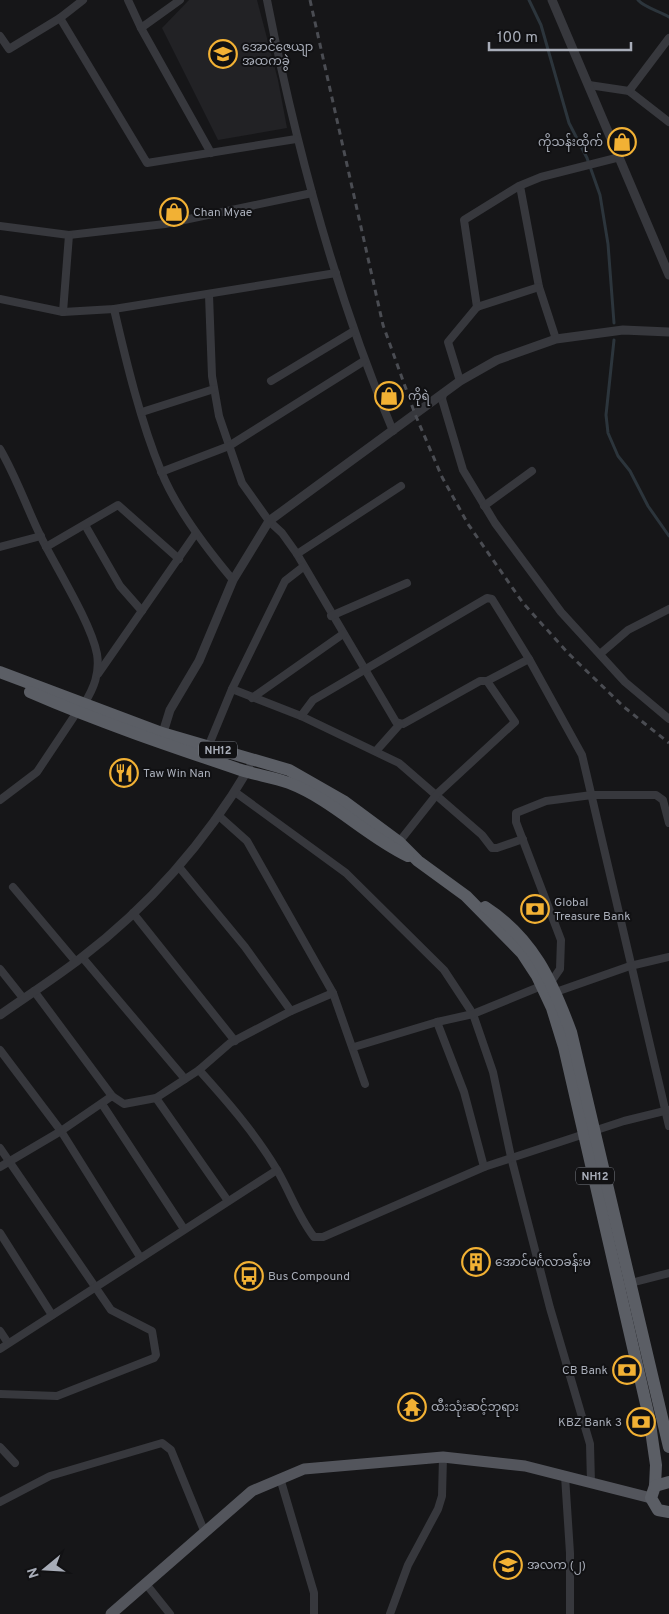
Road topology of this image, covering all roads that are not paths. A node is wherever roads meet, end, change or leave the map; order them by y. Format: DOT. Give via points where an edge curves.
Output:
graph roads {
  1 [pos="83,0"];
  2 [pos="128,0"];
  3 [pos="180,0"];
  4 [pos="268,0"];
  5 [pos="552,0"];
  6 [pos="60,18"];
  7 [pos="141,28"];
  8 [pos="0,36"];
  9 [pos="669,38"];
  10 [pos="589,85"];
  11 [pos="630,91"];
  12 [pos="669,122"];
  13 [pos="296,139"];
  14 [pos="211,153"];
  15 [pos="620,157"];
  16 [pos="520,186"];
  17 [pos="312,193"];
  18 [pos="0,226"];
  19 [pos="69,235"];
  20 [pos="336,272"];
  21 [pos="668,272"];
  22 [pos="539,287"];
  23 [pos="208,295"];
  24 [pos="0,299"];
  25 [pos="477,307"];
  26 [pos="114,309"];
  27 [pos="63,312"];
  28 [pos="354,331"];
  29 [pos="669,332"];
  30 [pos="556,339"];
  31 [pos="364,361"];
  32 [pos="271,381"];
  33 [pos="460,381"];
  34 [pos="214,389"];
  35 [pos="443,394"];
  36 [pos="142,412"];
  37 [pos="393,431"];
  38 [pos="229,446"];
  39 [pos="0,449"];
  40 [pos="532,470"];
  41 [pos="161,472"];
  42 [pos="401,486"];
  43 [pos="484,506"];
  44 [pos="269,521"];
  45 [pos="85,525"];
  46 [pos="196,533"];
  47 [pos="41,536"];
  48 [pos="0,547"];
  49 [pos="46,547"];
  50 [pos="297,554"];
  51 [pos="179,558"];
  52 [pos="303,567"];
  53 [pos="233,580"];
  54 [pos="407,583"];
  55 [pos="669,609"];
  56 [pos="142,611"];
  57 [pos="332,616"];
  58 [pos="343,634"];
  59 [pos="600,654"];
  60 [pos="529,659"];
  61 [pos="363,668"];
  62 [pos="0,672"];
  63 [pos="98,674"];
  64 [pos="0,680"];
  65 [pos="487,681"];
  66 [pos="232,689"];
  67 [pos="252,698"];
  68 [pos="80,708"];
  69 [pos="301,716"];
  70 [pos="669,719"];
  71 [pos="400,724"];
  72 [pos="162,737"];
  73 [pos="208,747"];
  74 [pos="376,752"];
  75 [pos="250,766"];
  76 [pos="235,792"];
  77 [pos="437,794"];
  78 [pos="592,795"];
  79 [pos="0,800"];
  80 [pos="219,816"];
  81 [pos="669,823"];
  82 [pos="523,839"];
  83 [pos="399,842"];
  84 [pos="418,861"];
  85 [pos="179,868"];
  86 [pos="13,887"];
  87 [pos="133,913"];
  88 [pos="669,957"];
  89 [pos="79,959"];
  90 [pos="630,966"];
  91 [pos="0,969"];
  92 [pos="549,989"];
  93 [pos="34,991"];
  94 [pos="333,993"];
  95 [pos="23,998"];
  96 [pos="291,1011"];
  97 [pos="473,1014"];
  98 [pos="0,1015"];
  99 [pos="437,1022"];
  100 [pos="235,1040"];
  101 [pos="354,1047"];
  102 [pos="0,1050"];
  103 [pos="199,1070"];
  104 [pos="186,1079"];
  105 [pos="365,1084"];
  106 [pos="112,1096"];
  107 [pos="156,1098"];
  108 [pos="102,1104"];
  109 [pos="667,1110"];
  110 [pos="669,1126"];
  111 [pos="61,1131"];
  112 [pos="590,1133"];
  113 [pos="0,1148"];
  114 [pos="511,1157"];
  115 [pos="10,1161"];
  116 [pos="0,1167"];
  117 [pos="484,1167"];
  118 [pos="277,1170"];
  119 [pos="228,1201"];
  120 [pos="184,1229"];
  121 [pos="0,1233"];
  122 [pos="140,1257"];
  123 [pos="669,1273"];
  124 [pos="625,1285"];
  125 [pos="96,1288"];
  126 [pos="52,1315"];
  127 [pos="0,1331"];
  128 [pos="8,1344"];
  129 [pos="0,1349"];
  130 [pos="0,1394"];
  131 [pos="0,1447"];
  132 [pos="669,1448"];
  133 [pos="443,1457"];
  134 [pos="15,1463"];
  135 [pos="566,1476"];
  136 [pos="280,1478"];
  137 [pos="669,1482"];
  138 [pos="591,1483"];
  139 [pos="653,1492"];
  140 [pos="0,1502"];
  141 [pos="669,1512"];
  142 [pos="205,1533"];
  143 [pos="146,1584"];
  144 [pos="111,1614"];
  145 [pos="170,1614"];
  146 [pos="314,1614"];
  147 [pos="390,1614"];
  148 [pos="570,1614"];
  1 -- 6 [label="street"];
  2 -- 7 [label="street"];
  3 -- 7 [label="street"];
  4 -- 13 [label="street"];
  5 -- 10 [label="street"];
  6 -- 8 [label="street" via="9,49"];
  6 -- 14 [label="street" via="146,164"];
  7 -- 14 [label="street"];
  9 -- 11 [label="street"];
  10 -- 11 [label="street"];
  10 -- 15 [label="street"];
  11 -- 12 [label="street"];
  13 -- 14 [label="street"];
  13 -- 17 [label="street"];
  15 -- 16 [label="street" via="541,177"];
  15 -- 21 [label="street"];
  16 -- 22 [label="street"];
  16 -- 25 [label="street" via="464,220"];
  17 -- 19 [label="street" via="165,224"];
  17 -- 20 [label="street"];
  18 -- 19 [label="street"];
  19 -- 27 [label="street"];
  20 -- 23 [label="street"];
  20 -- 28 [label="street"];
  22 -- 25 [label="street"];
  22 -- 30 [label="street"];
  23 -- 26 [label="street"];
  23 -- 34 [label="street"];
  24 -- 27 [label="street"];
  25 -- 33 [label="street" via="448,342"];
  26 -- 27 [label="street"];
  26 -- 36 [label="street"];
  28 -- 31 [label="street"];
  28 -- 32 [label="street"];
  29 -- 30 [label="street" via="623,330"];
  30 -- 33 [label="street" via="497,360"];
  31 -- 37 [label="street"];
  31 -- 38 [label="street"];
  33 -- 35 [label="street"];
  34 -- 36 [label="street"];
  34 -- 38 [label="street"];
  35 -- 37 [label="street"];
  35 -- 43 [label="street" via="462,470"];
  36 -- 41 [label="street"];
  37 -- 44 [label="street"];
  38 -- 41 [label="street"];
  38 -- 44 [label="street" via="242,483"];
  39 -- 47 [label="street"];
  40 -- 43 [label="street"];
  41 -- 46 [label="street"];
  42 -- 50 [label="street"];
  43 -- 59 [label="street" via="561,612"];
  44 -- 50 [label="street"];
  44 -- 53 [label="street"];
  45 -- 49 [label="street"];
  45 -- 51 [label="street" via="118,505"];
  45 -- 56 [label="street" via="120,586"];
  46 -- 51 [label="street"];
  46 -- 53 [label="street"];
  47 -- 48 [label="street"];
  47 -- 49 [label="street"];
  49 -- 63 [label="street" via="88,628 96,653"];
  50 -- 52 [label="street"];
  51 -- 56 [label="street"];
  52 -- 57 [label="street"];
  52 -- 66 [label="street" via="285,581"];
  53 -- 72 [label="street" via="199,661 170,710"];
  54 -- 57 [label="street"];
  55 -- 59 [label="street" via="628,630"];
  56 -- 63 [label="street"];
  57 -- 58 [label="street"];
  58 -- 61 [label="street"];
  58 -- 67 [label="street"];
  59 -- 70 [label="street" via="625,682"];
  60 -- 61 [label="street" via="492,599 487,598"];
  60 -- 65 [label="street"];
  60 -- 78 [label="street" via="582,755"];
  61 -- 69 [label="street" via="313,700"];
  61 -- 71 [label="street"];
  62 -- 68 [label="highway, NH12"];
  63 -- 68 [label="street"];
  64 -- 68 [label="highway, NH12"];
  65 -- 71 [label="street" via="480,681"];
  65 -- 77 [label="street" via="515,722"];
  66 -- 67 [label="street"];
  66 -- 73 [label="street"];
  67 -- 69 [label="street"];
  68 -- 72 [label="highway, NH12"];
  68 -- 79 [label="street" via="37,772"];
  69 -- 74 [label="street"];
  71 -- 74 [label="street"];
  72 -- 73 [label="highway, NH12"];
  72 -- 75 [label="highway, NH12"];
  73 -- 75 [label="highway, NH12"];
  74 -- 77 [label="street" via="399,763"];
  75 -- 76 [label="street"];
  75 -- 83 [label="highway, NH12" via="289,770 345,802"];
  75 -- 84 [label="highway, NH12" via="320,797 392,849"];
  76 -- 80 [label="street"];
  76 -- 97 [label="street" via="346,873 444,970"];
  77 -- 82 [label="street" via="492,848"];
  77 -- 83 [label="street"];
  78 -- 81 [label="street" via="661,796"];
  78 -- 82 [label="street" via="546,801 516,813"];
  78 -- 90 [label="street"];
  80 -- 85 [label="street"];
  80 -- 94 [label="street" via="247,842"];
  82 -- 92 [label="street" via="561,940 560,969"];
  83 -- 84 [label="highway, NH12"];
  84 -- 92 [label="highway, NH12" via="466,896 522,953"];
  85 -- 87 [label="street"];
  85 -- 96 [label="street" via="246,947"];
  86 -- 89 [label="street"];
  87 -- 89 [label="street"];
  87 -- 100 [label="street"];
  88 -- 90 [label="street"];
  89 -- 93 [label="street"];
  89 -- 104 [label="street"];
  90 -- 92 [label="street"];
  90 -- 109 [label="street"];
  91 -- 95 [label="street"];
  92 -- 97 [label="street"];
  92 -- 112 [label="highway, NH12"];
  93 -- 95 [label="street"];
  93 -- 106 [label="street"];
  94 -- 96 [label="street"];
  94 -- 101 [label="street"];
  95 -- 98 [label="street"];
  96 -- 100 [label="street"];
  97 -- 99 [label="street"];
  97 -- 114 [label="street" via="493,1072"];
  99 -- 101 [label="street"];
  99 -- 117 [label="street" via="464,1092"];
  100 -- 103 [label="street"];
  101 -- 105 [label="street"];
  102 -- 111 [label="street"];
  103 -- 104 [label="street"];
  103 -- 118 [label="street" via="238,1114"];
  104 -- 107 [label="street"];
  106 -- 107 [label="street" via="124,1104"];
  106 -- 108 [label="street"];
  107 -- 119 [label="street"];
  108 -- 111 [label="street"];
  108 -- 120 [label="street"];
  109 -- 110 [label="street"];
  109 -- 112 [label="street"];
  111 -- 115 [label="street"];
  111 -- 122 [label="street"];
  112 -- 114 [label="street"];
  112 -- 124 [label="highway, NH12"];
  113 -- 115 [label="street"];
  114 -- 117 [label="street"];
  114 -- 138 [label="street" via="590,1444"];
  115 -- 116 [label="street"];
  115 -- 125 [label="street"];
  117 -- 118 [label="street" via="323,1237 314,1237 304,1225"];
  118 -- 119 [label="street"];
  119 -- 120 [label="street"];
  120 -- 122 [label="street"];
  121 -- 126 [label="street"];
  122 -- 125 [label="street"];
  123 -- 124 [label="street"];
  124 -- 132 [label="highway, NH12"];
  124 -- 139 [label="highway, NH12" via="656,1465"];
  125 -- 126 [label="street"];
  125 -- 130 [label="street" via="110,1310 152,1330 154,1358 57,1396"];
  126 -- 128 [label="street"];
  127 -- 128 [label="street"];
  128 -- 129 [label="street"];
  131 -- 134 [label="street"];
  133 -- 135 [label="main road" via="525,1466"];
  133 -- 136 [label="main road" via="304,1469"];
  133 -- 147 [label="street" via="442,1496 438,1510 408,1565"];
  135 -- 138 [label="main road"];
  135 -- 148 [label="street"];
  136 -- 142 [label="main road" via="252,1491"];
  136 -- 146 [label="street" via="314,1593"];
  137 -- 139 [label="highway" via="660,1482"];
  138 -- 139 [label="main road"];
  139 -- 141 [label="highway" via="658,1510"];
  140 -- 142 [label="street" via="50,1476 162,1443 171,1450"];
  142 -- 143 [label="main road"];
  143 -- 144 [label="main road"];
  143 -- 145 [label="street"];
}
